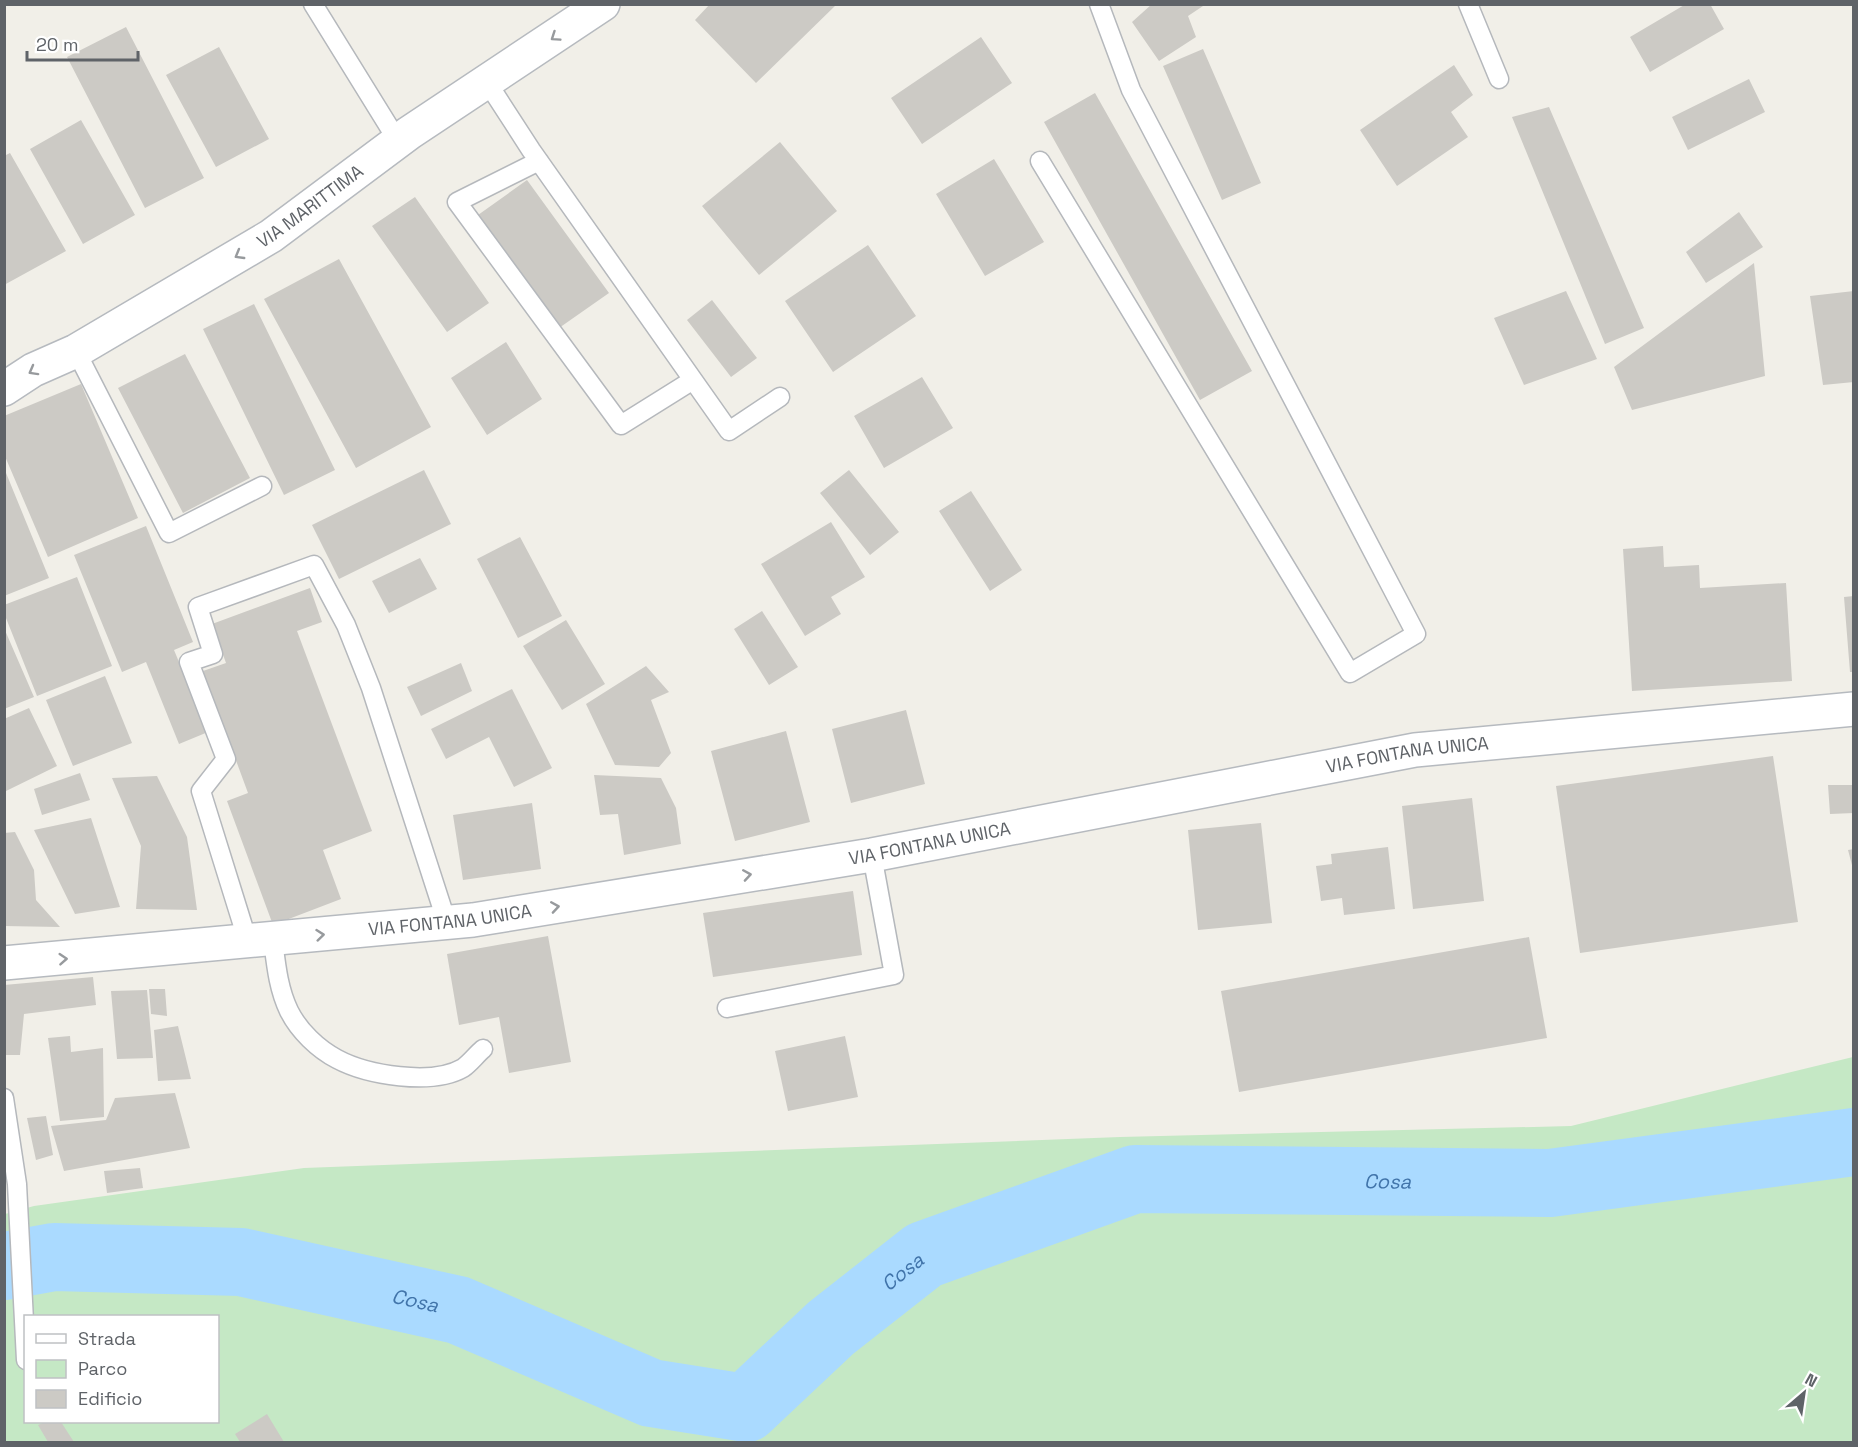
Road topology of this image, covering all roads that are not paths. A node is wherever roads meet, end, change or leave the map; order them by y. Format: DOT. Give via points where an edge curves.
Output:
graph roads {
  1 [pos="313,4"];
  2 [pos="603,4"];
  3 [pos="1099,4"];
  4 [pos="1468,4"];
  5 [pos="1499,79"];
  6 [pos="487,82"];
  7 [pos="399,143"];
  8 [pos="538,161"];
  9 [pos="1040,161"];
  10 [pos="76,351"];
  11 [pos="693,380"];
  12 [pos="4,389"];
  13 [pos="780,397"];
  14 [pos="262,486"];
  15 [pos="1854,709"];
  16 [pos="872,855"];
  17 [pos="447,923"];
  18 [pos="261,941"];
  19 [pos="4,963"];
  20 [pos="727,1008"];
  21 [pos="483,1049"];
  22 [pos="4,1098"];
  23 [pos="24,1334"];
  1 -- 7 [label="lane"];
  2 -- 6 [label="main road, VIA MARITTIMA, one-way"];
  3 -- 9 [label="lane" via="1131,90 1416,634 1350,673"];
  4 -- 5 [label="lane"];
  6 -- 7 [label="main road, VIA MARITTIMA"];
  6 -- 8 [label="lane"];
  7 -- 10 [label="main road, VIA MARITTIMA, one-way" via="271,236"];
  8 -- 11 [label="lane"];
  8 -- 11 [label="lane" via="457,202 621,425"];
  10 -- 12 [label="main road, VIA MARITTIMA, one-way" via="33,370"];
  10 -- 14 [label="lane" via="169,532"];
  11 -- 13 [label="lane" via="729,431"];
  15 -- 16 [label="main road, VIA FONTANA UNICA" via="1415,750"];
  17 -- 16 [label="main road, VIA FONTANA UNICA, one-way"];
  16 -- 20 [label="lane" via="894,975"];
  18 -- 17 [label="main road, VIA FONTANA UNICA, one-way"];
  17 -- 18 [label="lane" via="371,688 346,625 314,565 198,607 213,654 189,662 226,759 201,791"];
  19 -- 18 [label="main road, VIA FONTANA UNICA, one-way"];
  18 -- 21 [label="lane" via="290,1013 311,1041 338,1059 402,1077 434,1077 462,1068"];
  22 -- 23 [label="lane" via="16,1185"];
}
